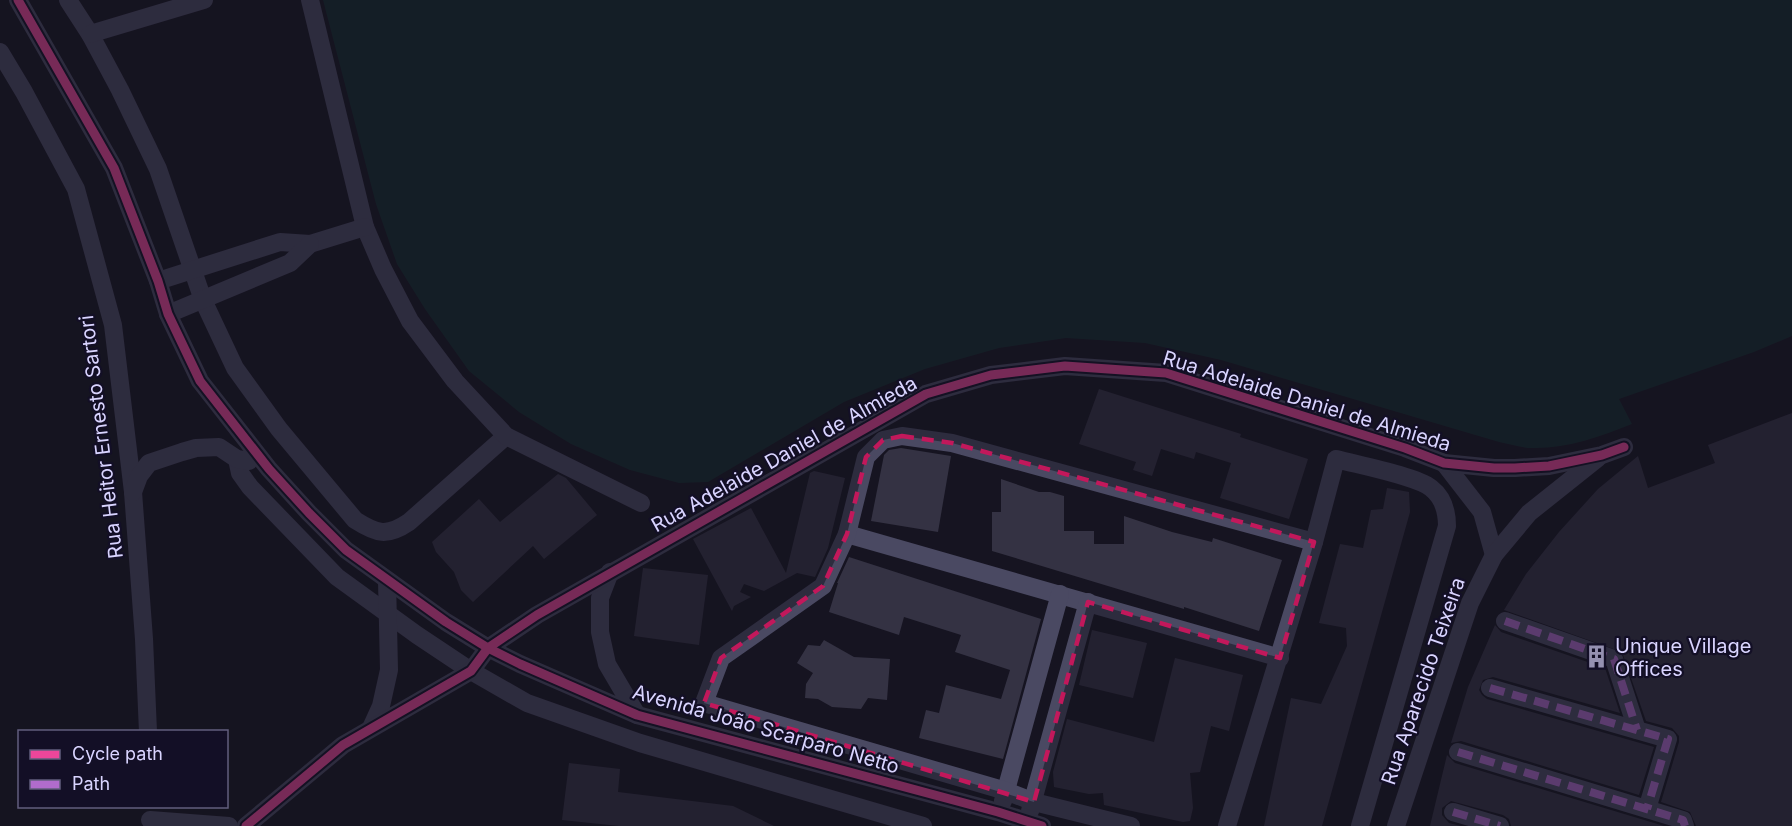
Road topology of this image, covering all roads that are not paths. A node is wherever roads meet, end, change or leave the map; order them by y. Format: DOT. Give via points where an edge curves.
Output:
graph roads {
  1 [pos="18,0"];
  2 [pos="68,0"];
  3 [pos="204,0"];
  4 [pos="310,0"];
  5 [pos="90,34"];
  6 [pos="0,52"];
  7 [pos="365,227"];
  8 [pos="310,244"];
  9 [pos="191,270"];
  10 [pos="158,281"];
  11 [pos="203,300"];
  12 [pos="168,314"];
  13 [pos="506,436"];
  14 [pos="1623,447"];
  15 [pos="1602,454"];
  16 [pos="237,459"];
  17 [pos="1444,463"];
  18 [pos="269,469"];
  19 [pos="133,492"];
  20 [pos="641,503"];
  21 [pos="847,534"];
  22 [pos="1314,542"];
  23 [pos="1494,555"];
  24 [pos="610,572"];
  25 [pos="387,580"];
  26 [pos="1060,594"];
  27 [pos="1088,602"];
  28 [pos="387,615"];
  29 [pos="1505,621"];
  30 [pos="488,648"];
  31 [pos="1280,658"];
  32 [pos="471,671"];
  33 [pos="1490,688"];
  34 [pos="637,715"];
  35 [pos="371,728"];
  36 [pos="148,730"];
  37 [pos="1637,730"];
  38 [pos="1458,752"];
  39 [pos="1006,791"];
  40 [pos="1034,802"];
  41 [pos="1647,809"];
  42 [pos="998,812"];
  43 [pos="1452,812"];
  44 [pos="150,817"];
  45 [pos="1034,824"];
  46 [pos="230,826"];
  47 [pos="246,826"];
  48 [pos="923,826"];
  49 [pos="1131,826"];
  50 [pos="1227,826"];
  51 [pos="1360,826"];
  52 [pos="1396,826"];
  53 [pos="1500,826"];
  54 [pos="1685,826"];
  1 -- 10 [label="street" via="114,168"];
  2 -- 5 [label="street"];
  3 -- 5 [label="street"];
  4 -- 7 [label="street"];
  5 -- 9 [label="street" via="158,169"];
  6 -- 19 [label="street, Rua Heitor Ernesto Sartori" via="76,189 113,325"];
  7 -- 8 [label="street"];
  7 -- 13 [label="street" via="410,321 455,381"];
  8 -- 9 [label="street" via="280,242"];
  8 -- 11 [label="street" via="290,263"];
  9 -- 10 [label="street"];
  9 -- 11 [label="street"];
  10 -- 12 [label="street"];
  11 -- 12 [label="street"];
  11 -- 13 [label="street" via="235,368 279,429 355,520 372,531 398,530"];
  12 -- 18 [label="street" via="200,381"];
  13 -- 20 [label="street"];
  14 -- 15 [label="street, Rua Adelaide Daniel de Almieda"];
  15 -- 17 [label="street, Rua Adelaide Daniel de Almieda" via="1549,466 1515,468"];
  15 -- 23 [label="street, Rua Aparecido Teixeira" via="1529,513"];
  16 -- 18 [label="street"];
  16 -- 19 [label="street" via="219,447 182,452 149,463"];
  16 -- 28 [label="street" via="243,478 292,531 337,577"];
  17 -- 23 [label="street" via="1482,512"];
  17 -- 24 [label="street, Rua Adelaide Daniel de Almieda" via="1166,373 1065,366 1001,374 926,394"];
  18 -- 25 [label="street" via="346,550"];
  19 -- 36 [label="street, Rua Heitor Ernesto Sartori"];
  21 -- 22 [label="street" via="866,457 883,440 902,436 952,443"];
  21 -- 26 [label="street"];
  21 -- 39 [label="street" via="823,586 721,658 704,703"];
  22 -- 31 [label="street"];
  22 -- 51 [label="street" via="1336,459 1431,488 1447,513 1447,526"];
  23 -- 52 [label="street, Rua Aparecido Teixeira" via="1470,603"];
  24 -- 30 [label="street, Rua Adelaide Daniel de Almieda"];
  24 -- 34 [label="street" via="600,598 600,632 607,664"];
  25 -- 28 [label="street"];
  25 -- 30 [label="street"];
  26 -- 27 [label="street"];
  26 -- 39 [label="street"];
  27 -- 31 [label="street"];
  27 -- 40 [label="street"];
  28 -- 32 [label="street"];
  28 -- 35 [label="street" via="389,670 381,706"];
  29 -- 37 [label="street" via="1614,658"];
  30 -- 32 [label="street, Rua Adelaide Daniel de Almieda"];
  30 -- 34 [label="street, Avenida João Scarparo Netto"];
  31 -- 50 [label="street"];
  32 -- 35 [label="street, Rua Adelaide Daniel de Almieda"];
  32 -- 48 [label="street" via="527,703 581,723"];
  33 -- 37 [label="street"];
  34 -- 42 [label="street, Avenida João Scarparo Netto"];
  35 -- 47 [label="street, Rua Adelaide Daniel de Almieda" via="312,769"];
  37 -- 41 [label="street" via="1668,739"];
  38 -- 41 [label="street"];
  39 -- 40 [label="street"];
  39 -- 42 [label="street"];
  40 -- 45 [label="street"];
  40 -- 49 [label="street"];
  41 -- 54 [label="street" via="1683,820"];
  42 -- 45 [label="street, Avenida João Scarparo Netto"];
  43 -- 53 [label="street"];
  44 -- 46 [label="street"];
}
